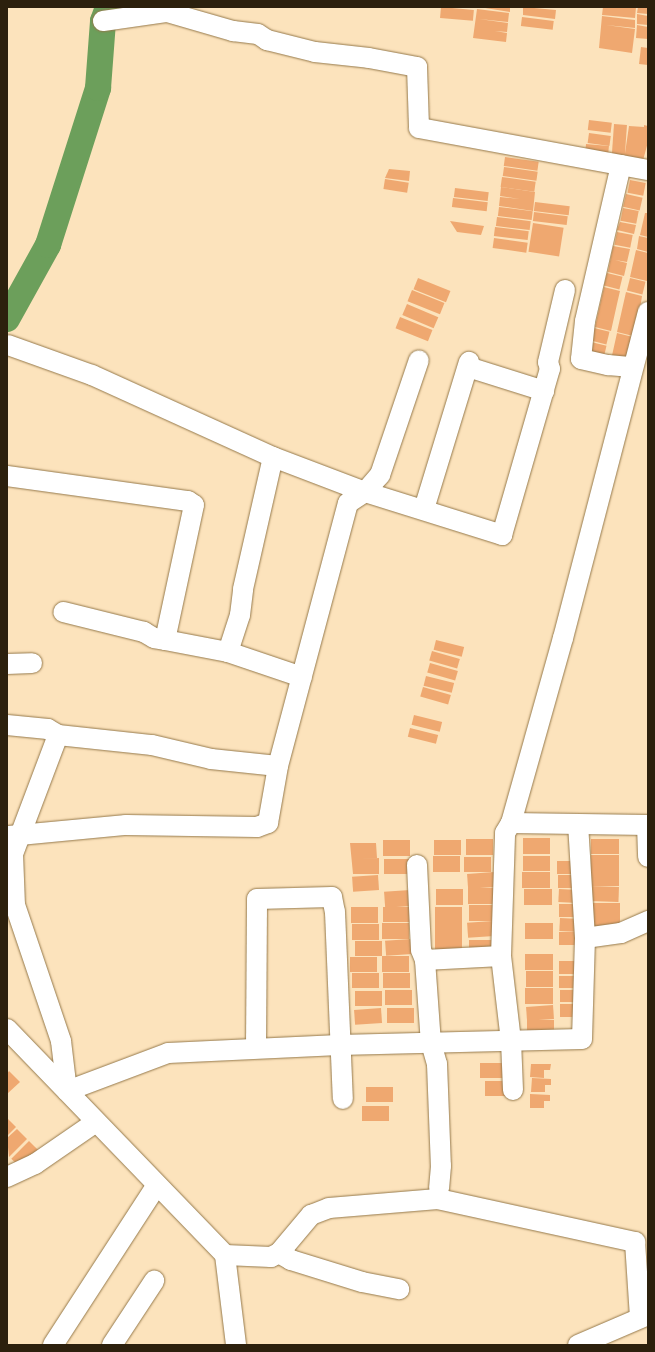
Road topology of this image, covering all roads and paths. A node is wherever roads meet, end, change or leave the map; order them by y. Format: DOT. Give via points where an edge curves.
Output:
graph roads {
  1 [pos="103,21"];
  2 [pos="621,165"];
  3 [pos="648,170"];
  4 [pos="565,290"];
  5 [pos="648,312"];
  6 [pos="8,345"];
  7 [pos="419,360"];
  8 [pos="632,367"];
  9 [pos="544,391"];
  10 [pos="273,457"];
  11 [pos="7,476"];
  12 [pos="365,492"];
  13 [pos="424,509"];
  14 [pos="63,612"];
  15 [pos="165,640"];
  16 [pos="228,652"];
  17 [pos="32,663"];
  18 [pos="7,664"];
  19 [pos="302,677"];
  20 [pos="7,725"];
  21 [pos="58,735"];
  22 [pos="278,766"];
  23 [pos="511,823"];
  24 [pos="578,825"];
  25 [pos="648,825"];
  26 [pos="14,835"];
  27 [pos="648,857"];
  28 [pos="417,865"];
  29 [pos="648,921"];
  30 [pos="585,938"];
  31 [pos="501,956"];
  32 [pos="425,960"];
  33 [pos="7,1029"];
  34 [pos="511,1041"];
  35 [pos="431,1043"];
  36 [pos="339,1044"];
  37 [pos="256,1048"];
  38 [pos="513,1090"];
  39 [pos="67,1091"];
  40 [pos="343,1099"];
  41 [pos="96,1122"];
  42 [pos="8,1175"];
  43 [pos="157,1184"];
  44 [pos="439,1188"];
  45 [pos="279,1252"];
  46 [pos="225,1255"];
  47 [pos="154,1280"];
  48 [pos="399,1289"];
  49 [pos="644,1316"];
  50 [pos="53,1345"];
  51 [pos="112,1345"];
  52 [pos="236,1345"];
  53 [pos="578,1345"];
  1 -- 2 [label="street" via="167,12 233,31 258,34 267,40 316,52 417,67 419,128"];
  2 -- 3 [label="street"];
  2 -- 8 [label="street" via="585,321 581,358 608,365"];
  4 -- 9 [label="street"];
  5 -- 8 [label="street" via="637,360"];
  6 -- 10 [label="street" via="92,375"];
  7 -- 12 [label="street" via="380,475"];
  8 -- 23 [label="street" via="563,638"];
  9 -- 13 [label="street" via="469,364"];
  9 -- 13 [label="street" via="502,535 433,515"];
  10 -- 12 [label="street"];
  10 -- 16 [label="street" via="243,589 240,615"];
  11 -- 15 [label="street" via="188,501 194,506"];
  12 -- 13 [label="street"];
  12 -- 19 [label="street" via="348,503"];
  14 -- 15 [label="street" via="144,632"];
  15 -- 16 [label="street"];
  16 -- 19 [label="street"];
  17 -- 18 [label="street"];
  19 -- 22 [label="street"];
  20 -- 21 [label="street" via="48,730"];
  21 -- 22 [label="street" via="152,745 211,759"];
  21 -- 26 [label="street"];
  22 -- 26 [label="street" via="268,823 257,827 126,825"];
  23 -- 24 [label="street"];
  23 -- 31 [label="street" via="505,833"];
  24 -- 25 [label="street"];
  24 -- 30 [label="street"];
  25 -- 27 [label="street"];
  26 -- 39 [label="street" via="15,905 61,1041"];
  28 -- 32 [label="street" via="421,950"];
  29 -- 30 [label="street" via="621,933"];
  30 -- 34 [label="street" via="582,1039"];
  31 -- 32 [label="street"];
  31 -- 34 [label="street"];
  32 -- 35 [label="street"];
  33 -- 39 [label="street"];
  34 -- 35 [label="street"];
  34 -- 38 [label="street"];
  35 -- 36 [label="street"];
  35 -- 44 [label="street" via="437,1064 441,1166"];
  36 -- 37 [label="street"];
  36 -- 37 [label="street" via="335,912 332,897 257,899"];
  36 -- 40 [label="street"];
  37 -- 39 [label="street" via="168,1053"];
  39 -- 41 [label="street"];
  41 -- 42 [label="street" via="35,1164"];
  41 -- 43 [label="street"];
  43 -- 46 [label="street"];
  43 -- 50 [label="street"];
  45 -- 46 [label="street" via="271,1256"];
  45 -- 48 [label="street" via="292,1260 362,1282"];
  45 -- 49 [label="street" via="311,1215 329,1208 438,1199 635,1242"];
  46 -- 52 [label="street"];
  47 -- 51 [label="street"];
  49 -- 53 [label="street"];
}
